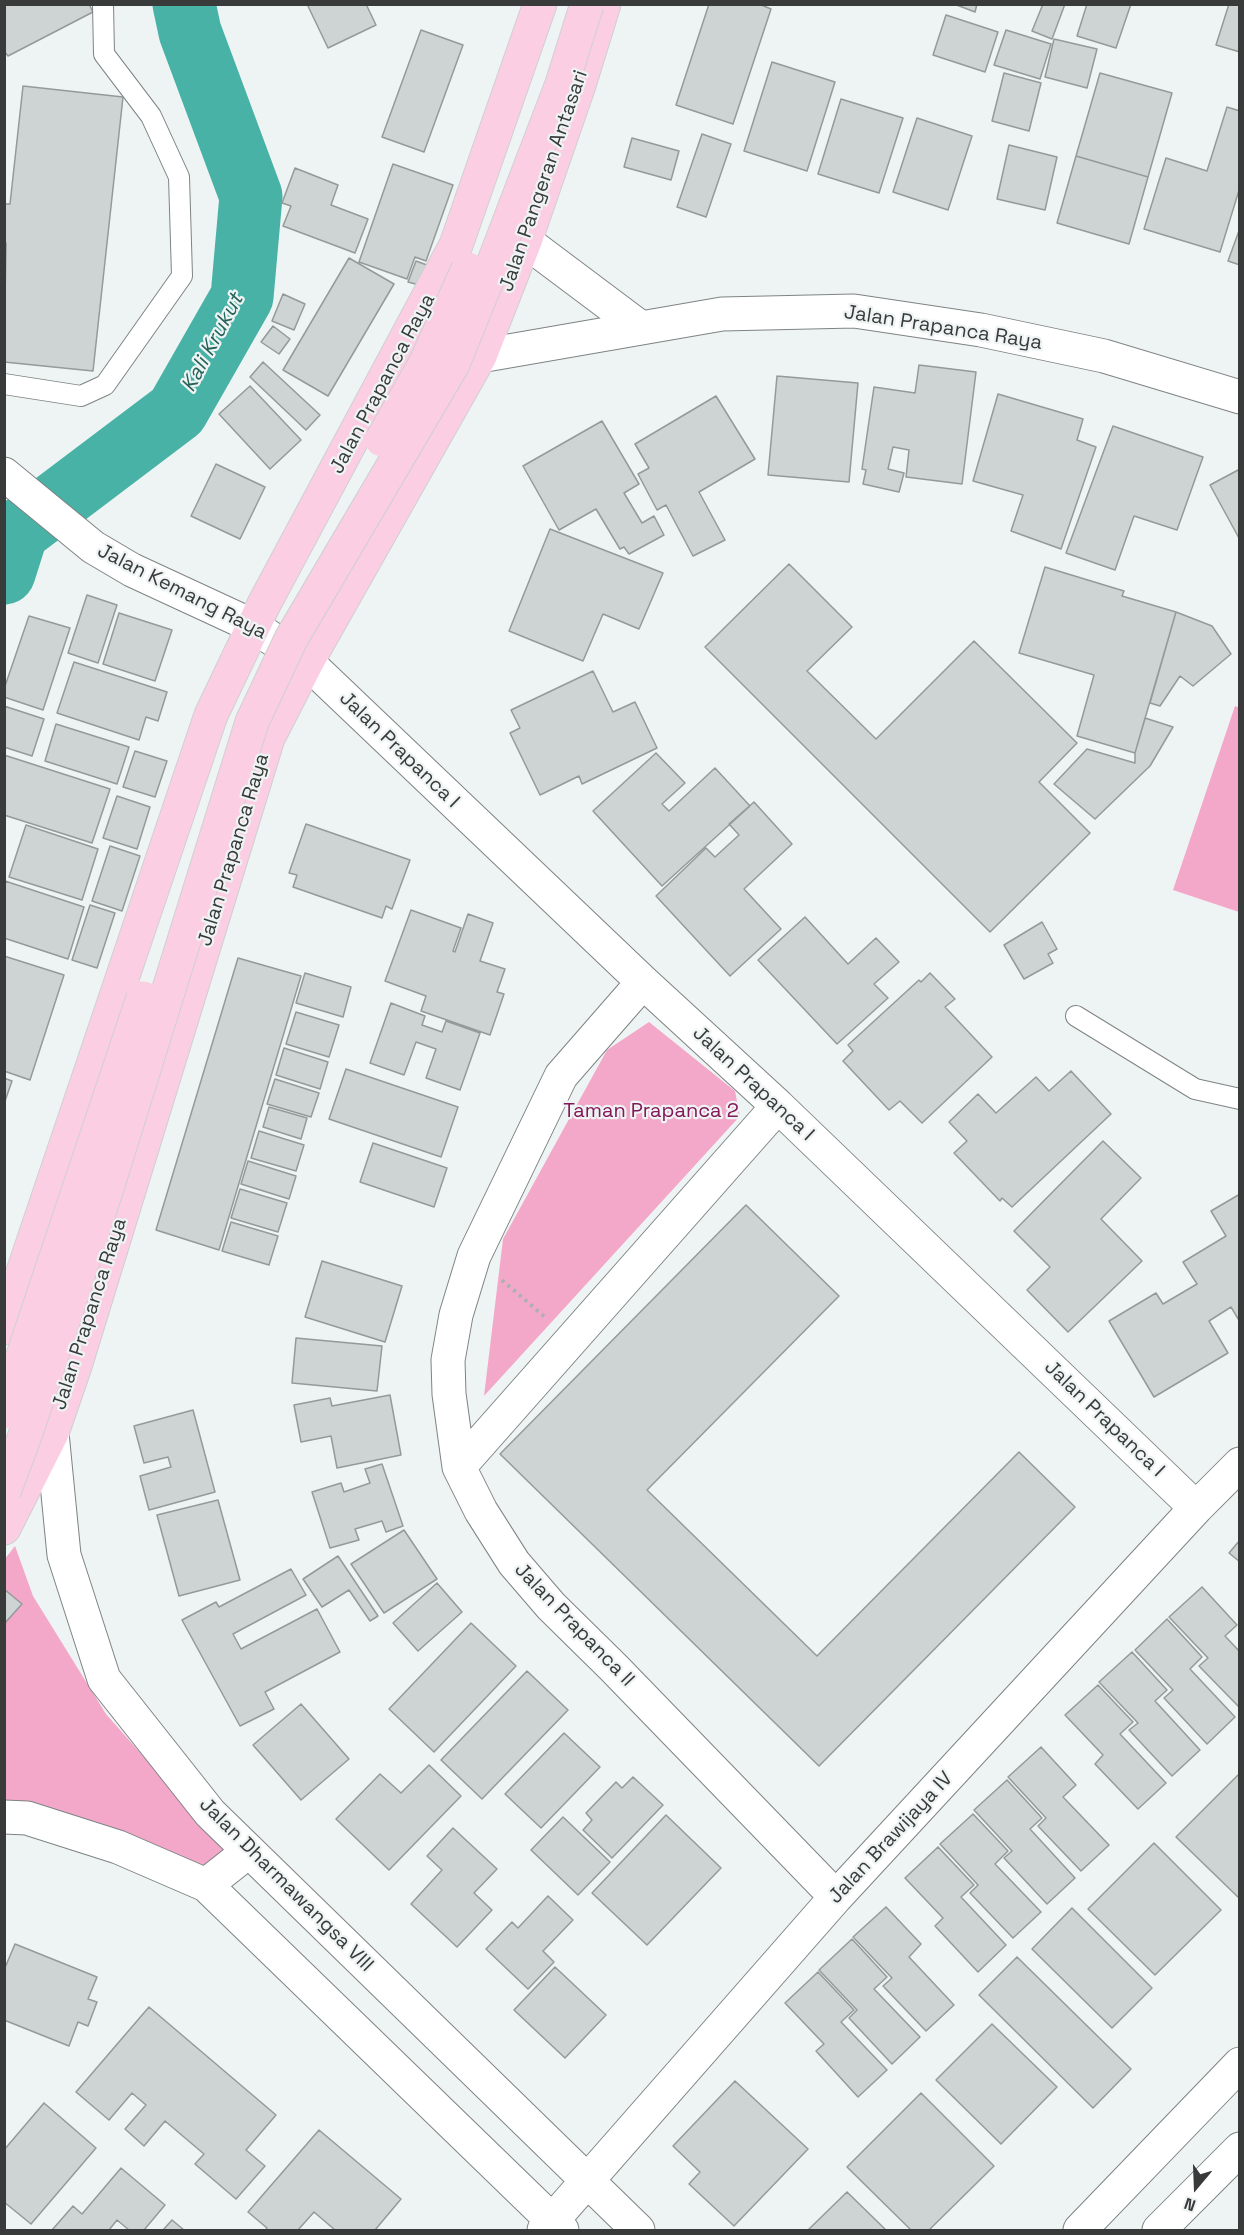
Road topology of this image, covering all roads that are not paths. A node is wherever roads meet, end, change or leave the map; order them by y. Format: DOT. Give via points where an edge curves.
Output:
graph roads {
  1 [pos="103,4"];
  2 [pos="540,4"];
  3 [pos="565,4"];
  4 [pos="587,4"];
  5 [pos="604,4"];
  6 [pos="525,242"];
  7 [pos="641,328"];
  8 [pos="480,356"];
  9 [pos="4,384"];
  10 [pos="1239,397"];
  11 [pos="5,475"];
  12 [pos="253,626"];
  13 [pos="307,662"];
  14 [pos="643,982"];
  15 [pos="1076,1016"];
  16 [pos="1239,1099"];
  17 [pos="778,1106"];
  18 [pos="4,1328"];
  19 [pos="4,1412"];
  20 [pos="52,1433"];
  21 [pos="1239,1464"];
  22 [pos="459,1467"];
  23 [pos="4,1492"];
  24 [pos="1196,1508"];
  25 [pos="4,1528"];
  26 [pos="4,1816"];
  27 [pos="249,1851"];
  28 [pos="206,1885"];
  29 [pos="836,1897"];
  30 [pos="1239,2064"];
  31 [pos="1239,2149"];
  32 [pos="587,2181"];
  33 [pos="553,2228"];
  34 [pos="638,2230"];
  35 [pos="1080,2230"];
  36 [pos="1160,2230"];
  1 -- 9 [label="lane" via="104,54 151,116 179,177 182,276 105,386 81,396"];
  2 -- 12 [label="main road, Jalan Prapanca Raya" via="456,245"];
  3 -- 19 [label="main road, bridge" via="543,76 461,286 426,362 274,635 235,723"];
  4 -- 23 [label="main road, bridge" via="562,84 453,364 291,639 252,722 107,1188"];
  5 -- 6 [label="main road, Jalan Pangeran Antasari"];
  6 -- 7 [label="street"];
  6 -- 8 [label="main road, Jalan Pangeran Antasari"];
  7 -- 8 [label="street, Jalan Prapanca Raya"];
  7 -- 10 [label="street, Jalan Prapanca Raya" via="722,314 854,311 981,330 1104,356"];
  8 -- 13 [label="main road, Jalan Prapanca Raya"];
  11 -- 12 [label="street, Jalan Kemang Raya" via="93,548"];
  12 -- 13 [label="street, Jalan Kemang Raya"];
  12 -- 18 [label="main road, Jalan Prapanca Raya" via="211,715"];
  13 -- 14 [label="street, Jalan Prapanca I"];
  13 -- 20 [label="main road, Jalan Prapanca Raya" via="268,738"];
  14 -- 17 [label="street, Jalan Prapanca I"];
  14 -- 22 [label="street, Jalan Prapanca II" via="561,1076 474,1256 456,1315 448,1360"];
  15 -- 16 [label="lane" via="1195,1089"];
  17 -- 22 [label="street"];
  17 -- 24 [label="street, Jalan Prapanca I"];
  20 -- 25 [label="main road, Jalan Prapanca Raya"];
  20 -- 27 [label="street, Jalan Dharmawangsa VIII" via="64,1555 104,1679 210,1813"];
  21 -- 24 [label="street, Jalan Brawijaya IV"];
  22 -- 29 [label="street, Jalan Prapanca II" via="514,1563"];
  24 -- 29 [label="street, Jalan Brawijaya IV"];
  26 -- 28 [label="street" via="27,1818 118,1847"];
  27 -- 28 [label="street"];
  27 -- 32 [label="street, Jalan Dharmawangsa VIII"];
  28 -- 33 [label="street"];
  29 -- 32 [label="street, Jalan Brawijaya IV"];
  30 -- 35 [label="street"];
  31 -- 36 [label="street"];
  32 -- 33 [label="street, Jalan Brawijaya IV"];
  32 -- 34 [label="street, Jalan Dharmawangsa VIII"];
}
